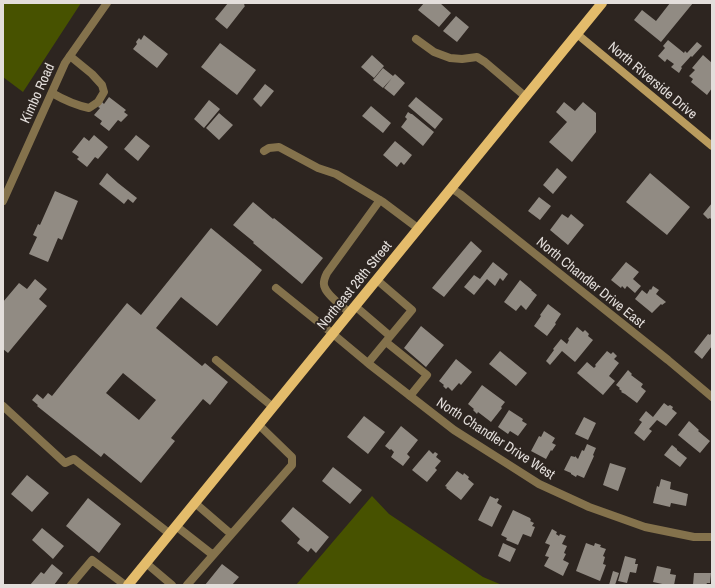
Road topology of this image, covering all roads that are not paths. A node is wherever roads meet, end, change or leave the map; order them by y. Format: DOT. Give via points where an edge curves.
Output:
graph roads {
  1 [pos="107,3"];
  2 [pos="602,3"];
  3 [pos="577,34"];
  4 [pos="416,39"];
  5 [pos="70,56"];
  6 [pos="52,93"];
  7 [pos="526,97"];
  8 [pos="712,146"];
  9 [pos="264,151"];
  10 [pos="451,188"];
  11 [pos="380,200"];
  12 [pos="3,201"];
  13 [pos="419,229"];
  14 [pos="377,280"];
  15 [pos="276,288"];
  16 [pos="352,310"];
  17 [pos="333,334"];
  18 [pos="388,339"];
  19 [pos="216,360"];
  20 [pos="368,363"];
  21 [pos="410,396"];
  22 [pos="712,397"];
  23 [pos="3,406"];
  24 [pos="273,407"];
  25 [pos="259,425"];
  26 [pos="195,503"];
  27 [pos="173,530"];
  28 [pos="231,534"];
  29 [pos="712,537"];
  30 [pos="213,555"];
  31 [pos="146,563"];
  32 [pos="72,585"];
  33 [pos="127,585"];
  34 [pos="172,585"];
  35 [pos="187,585"];
  1 -- 5 [label="street, Kimbo Road"];
  2 -- 3 [label="main road, Northeast 28th Street"];
  3 -- 7 [label="main road, Northeast 28th Street"];
  3 -- 8 [label="main road, North Riverside Drive"];
  4 -- 7 [label="street" via="434,52 450,58 477,57"];
  5 -- 6 [label="street, Kimbo Road"];
  5 -- 6 [label="street" via="92,74 102,85 104,92 98,102 89,108 78,106"];
  6 -- 12 [label="street, Kimbo Road"];
  7 -- 10 [label="main road, Northeast 28th Street"];
  9 -- 11 [label="street" via="278,147 318,168 336,174"];
  10 -- 13 [label="main road, Northeast 28th Street"];
  10 -- 22 [label="street, North Chandler Drive East"];
  11 -- 13 [label="street"];
  11 -- 16 [label="street" via="324,280 324,288 330,295"];
  13 -- 14 [label="main road, Northeast 28th Street"];
  14 -- 16 [label="main road, Northeast 28th Street"];
  14 -- 18 [label="street" via="412,310"];
  15 -- 17 [label="street, North Chandler Drive West"];
  16 -- 17 [label="main road, Northeast 28th Street"];
  16 -- 18 [label="street"];
  17 -- 20 [label="street, North Chandler Drive West"];
  17 -- 24 [label="main road, Northeast 28th Street"];
  18 -- 20 [label="street"];
  18 -- 21 [label="street" via="427,375"];
  19 -- 24 [label="street"];
  20 -- 21 [label="street, North Chandler Drive West"];
  21 -- 29 [label="street, North Chandler Drive West" via="454,430 538,484 589,507 645,527 694,537"];
  23 -- 27 [label="street" via="65,463 74,459"];
  24 -- 25 [label="main road, Northeast 28th Street"];
  25 -- 26 [label="main road, Northeast 28th Street"];
  25 -- 28 [label="street" via="292,457 292,465"];
  26 -- 27 [label="main road, Northeast 28th Street"];
  26 -- 28 [label="street"];
  27 -- 30 [label="street"];
  27 -- 31 [label="main road, Northeast 28th Street"];
  28 -- 30 [label="street"];
  30 -- 35 [label="street"];
  31 -- 33 [label="main road, Northeast 28th Street"];
  31 -- 34 [label="street"];
  32 -- 33 [label="street" via="92,560"];
}
